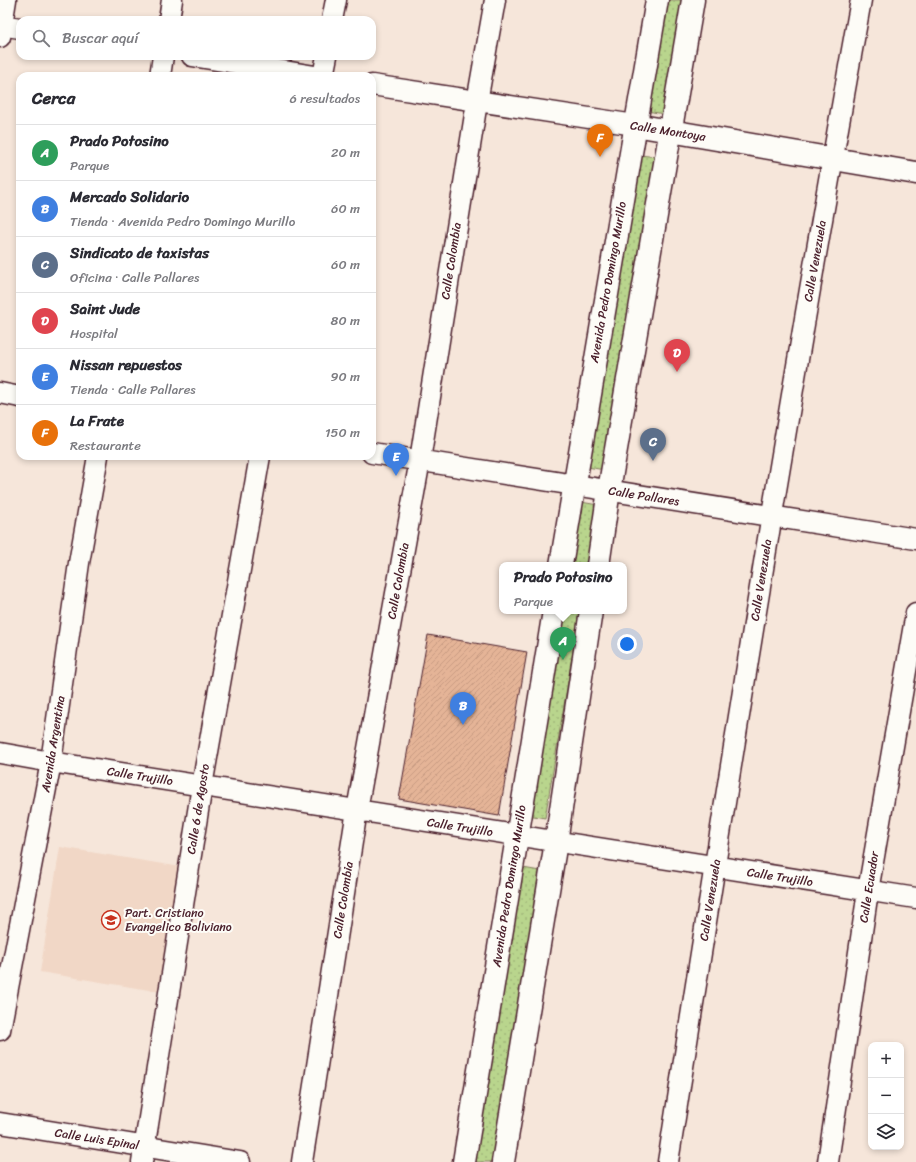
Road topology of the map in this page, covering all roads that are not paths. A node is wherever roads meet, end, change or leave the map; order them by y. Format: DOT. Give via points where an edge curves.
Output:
graph roads {
  1 [pos="6,0"];
  2 [pos="172,0"];
  3 [pos="336,0"];
  4 [pos="495,0"];
  5 [pos="656,0"];
  6 [pos="693,0"];
  7 [pos="861,0"];
  8 [pos="170,16"];
  9 [pos="333,16"];
  10 [pos="5,29"];
  11 [pos="162,60"];
  12 [pos="217,60"];
  13 [pos="326,60"];
  14 [pos="161,72"];
  15 [pos="290,72"];
  16 [pos="324,72"];
  17 [pos="376,86"];
  18 [pos="476,102"];
  19 [pos="635,125"];
  20 [pos="671,131"];
  21 [pos="832,159"];
  22 [pos="916,173"];
  23 [pos="0,393"];
  24 [pos="16,395"];
  25 [pos="376,454"];
  26 [pos="97,460"];
  27 [pos="259,460"];
  28 [pos="420,460"];
  29 [pos="574,485"];
  30 [pos="609,490"];
  31 [pos="771,516"];
  32 [pos="916,539"];
  33 [pos="561,562"];
  34 [pos="598,562"];
  35 [pos="916,613"];
  36 [pos="554,614"];
  37 [pos="591,614"];
  38 [pos="0,753"];
  39 [pos="51,762"];
  40 [pos="202,786"];
  41 [pos="357,810"];
  42 [pos="517,836"];
  43 [pos="556,842"];
  44 [pos="715,867"];
  45 [pos="868,891"];
  46 [pos="916,898"];
  47 [pos="0,1030"];
  48 [pos="0,1123"];
  49 [pos="144,1154"];
  50 [pos="240,1162"];
  51 [pos="302,1162"];
  52 [pos="464,1162"];
  53 [pos="503,1162"];
  54 [pos="668,1162"];
  55 [pos="828,1162"];
  1 -- 10 [label="street"];
  2 -- 8 [label="street"];
  3 -- 9 [label="street"];
  4 -- 18 [label="street, Calle Colombia"];
  5 -- 19 [label="main road, Avenida Pedro Domingo Murillo"];
  6 -- 20 [label="main road"];
  7 -- 21 [label="street, Calle Venezuela"];
  11 -- 14 [label="street"];
  12 -- 15 [label="street"];
  13 -- 16 [label="street"];
  17 -- 18 [label="street, Calle Montoya"];
  18 -- 19 [label="street, Calle Montoya"];
  18 -- 28 [label="street, Calle Colombia"];
  19 -- 20 [label="main road, Calle Montoya"];
  19 -- 29 [label="main road, Avenida Pedro Domingo Murillo"];
  20 -- 21 [label="main road, Calle Montoya"];
  20 -- 30 [label="main road"];
  21 -- 22 [label="main road, Calle Montoya"];
  21 -- 31 [label="street, Calle Venezuela"];
  23 -- 24 [label="street"];
  25 -- 28 [label="street, Calle Pallares"];
  26 -- 39 [label="street, Avenida Argentina" via="79,563"];
  27 -- 40 [label="street, Calle 6 de Agosto"];
  28 -- 29 [label="street, Calle Pallares"];
  28 -- 41 [label="street, Calle Colombia"];
  29 -- 30 [label="street, Calle Pallares"];
  29 -- 33 [label="main road, Avenida Pedro Domingo Murillo"];
  30 -- 31 [label="street, Calle Pallares"];
  30 -- 34 [label="main road"];
  31 -- 32 [label="street, Calle Pallares"];
  31 -- 44 [label="street, Calle Venezuela"];
  35 -- 45 [label="street, Calle Ecuador"];
  36 -- 42 [label="main road, Avenida Pedro Domingo Murillo"];
  37 -- 43 [label="main road"];
  38 -- 39 [label="street, Calle Trujillo"];
  39 -- 40 [label="street, Calle Trujillo"];
  39 -- 47 [label="street, Avenida Argentina"];
  40 -- 41 [label="street, Calle Trujillo"];
  40 -- 49 [label="street, Calle 6 de Agosto"];
  41 -- 42 [label="street, Calle Trujillo"];
  41 -- 51 [label="street, Calle Colombia"];
  42 -- 43 [label="street, Calle Trujillo"];
  42 -- 52 [label="main road, Avenida Pedro Domingo Murillo"];
  43 -- 44 [label="street, Calle Trujillo"];
  43 -- 53 [label="main road"];
  44 -- 45 [label="street, Calle Trujillo"];
  44 -- 54 [label="street, Calle Venezuela"];
  45 -- 46 [label="street, Calle Trujillo"];
  45 -- 55 [label="street, Calle Ecuador"];
  48 -- 49 [label="street, Calle Luis Epinal"];
  49 -- 50 [label="street, Calle Luis Epinal"];
}
